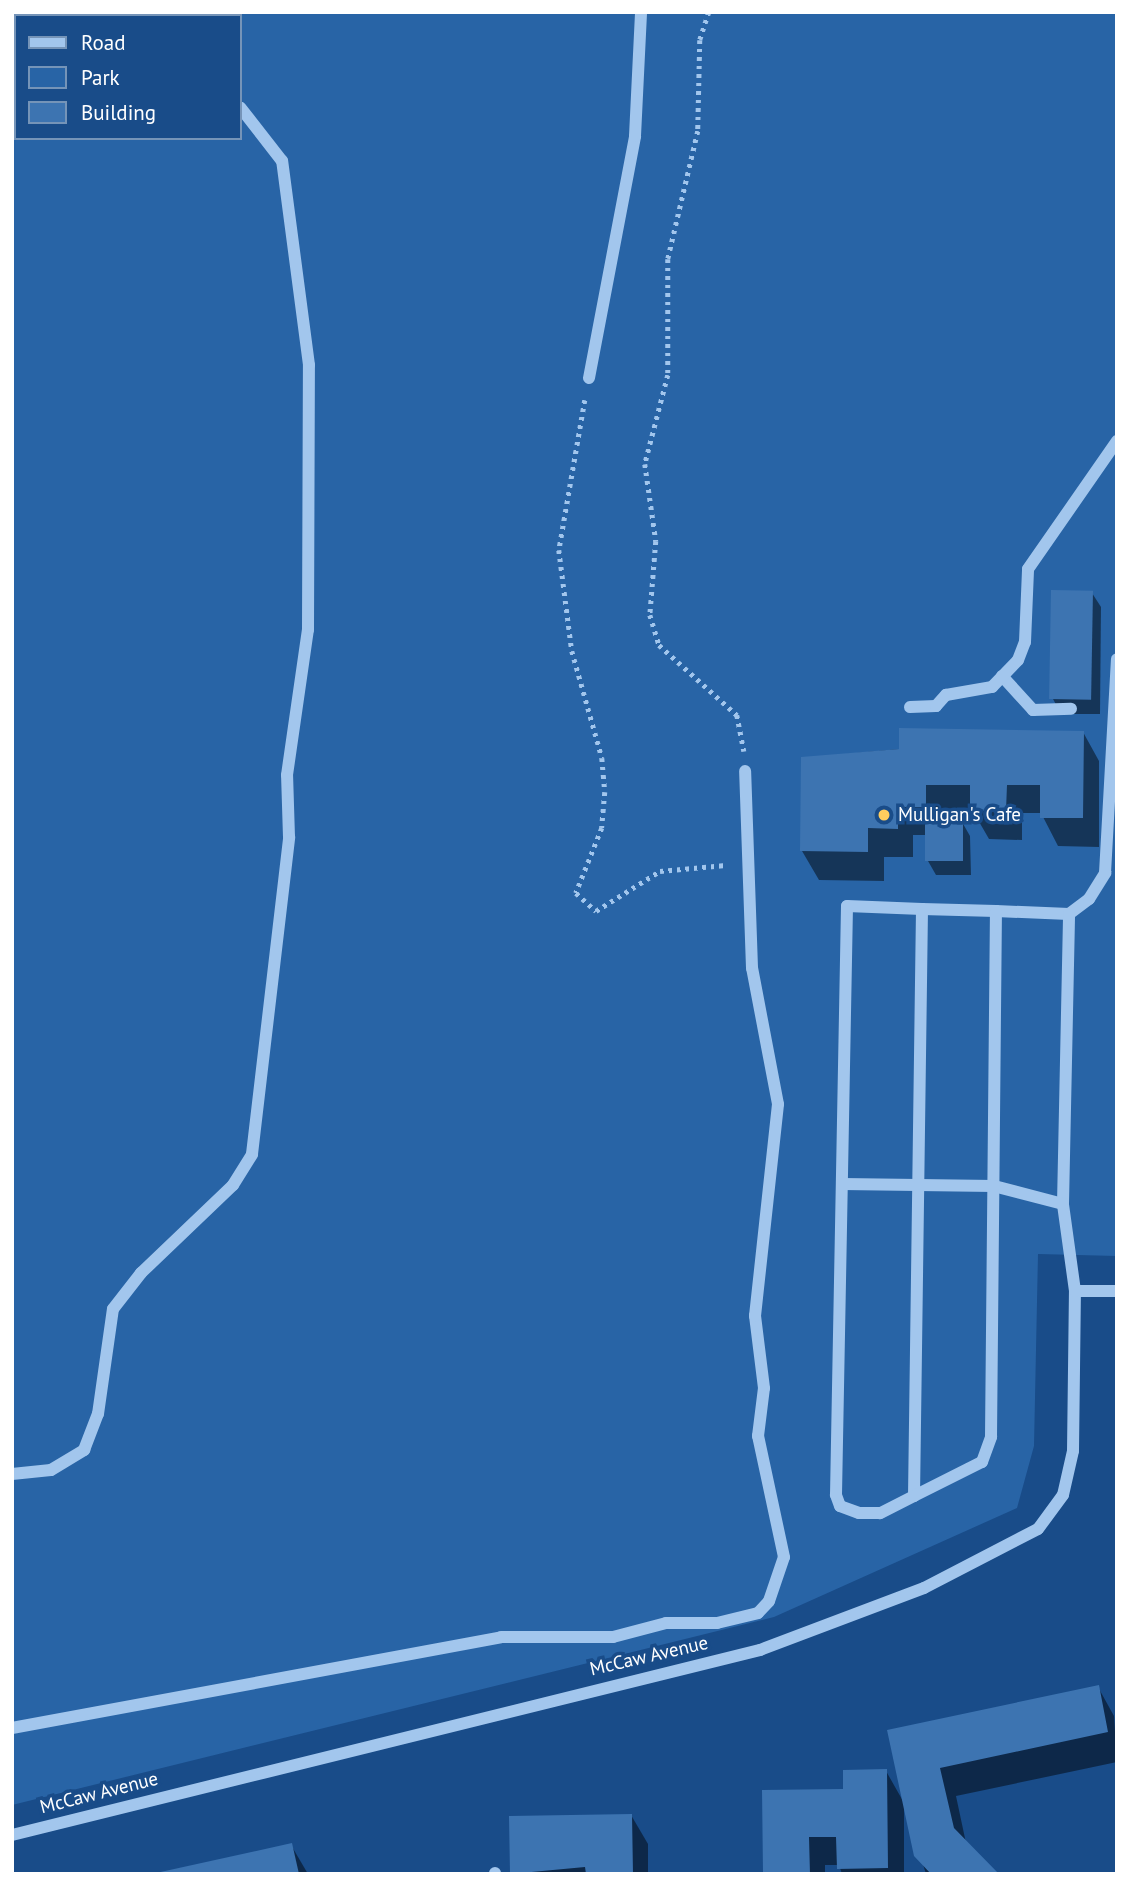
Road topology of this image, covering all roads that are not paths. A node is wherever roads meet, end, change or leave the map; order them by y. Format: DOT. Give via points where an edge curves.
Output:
graph roads {
  1 [pos="641,12"];
  2 [pos="242,110"];
  3 [pos="589,378"];
  4 [pos="1117,441"];
  5 [pos="1117,659"];
  6 [pos="1002,676"];
  7 [pos="910,706"];
  8 [pos="1071,709"];
  9 [pos="745,771"];
  10 [pos="922,909"];
  11 [pos="996,911"];
  12 [pos="1069,914"];
  13 [pos="842,1184"];
  14 [pos="916,1185"];
  15 [pos="993,1186"];
  16 [pos="1063,1204"];
  17 [pos="1075,1291"];
  18 [pos="1117,1291"];
  19 [pos="12,1474"];
  20 [pos="914,1496"];
  21 [pos="12,1728"];
  22 [pos="12,1835"];
  1 -- 3 [label="street" via="635,136"];
  2 -- 19 [label="street" via="282,161 309,365 308,630 287,775 289,837 252,1154 233,1185 141,1273 113,1309 98,1414 84,1450 51,1470"];
  4 -- 6 [label="street" via="1028,569 1025,642"];
  5 -- 12 [label="street" via="1105,873 1088,899"];
  6 -- 7 [label="street" via="992,687 946,695 936,706"];
  6 -- 8 [label="street" via="1033,710"];
  9 -- 21 [label="street" via="752,968 778,1104 755,1316 764,1388 758,1436 784,1557 769,1601 758,1613 718,1623 666,1623 613,1637 501,1637"];
  10 -- 11 [label="street"];
  10 -- 13 [label="street" via="848,906"];
  10 -- 14 [label="street"];
  11 -- 12 [label="street"];
  11 -- 15 [label="street"];
  12 -- 16 [label="street, McCaw Avenue"];
  13 -- 14 [label="street"];
  13 -- 20 [label="street" via="836,1494 840,1506 859,1513 880,1513"];
  14 -- 15 [label="street"];
  14 -- 20 [label="street"];
  15 -- 16 [label="street"];
  15 -- 20 [label="street" via="988,1452 959,1477"];
  16 -- 17 [label="street, McCaw Avenue"];
  17 -- 18 [label="street"];
  17 -- 22 [label="street, McCaw Avenue" via="1070,1473 1038,1530 1013,1545 924,1588 760,1650"];
}
